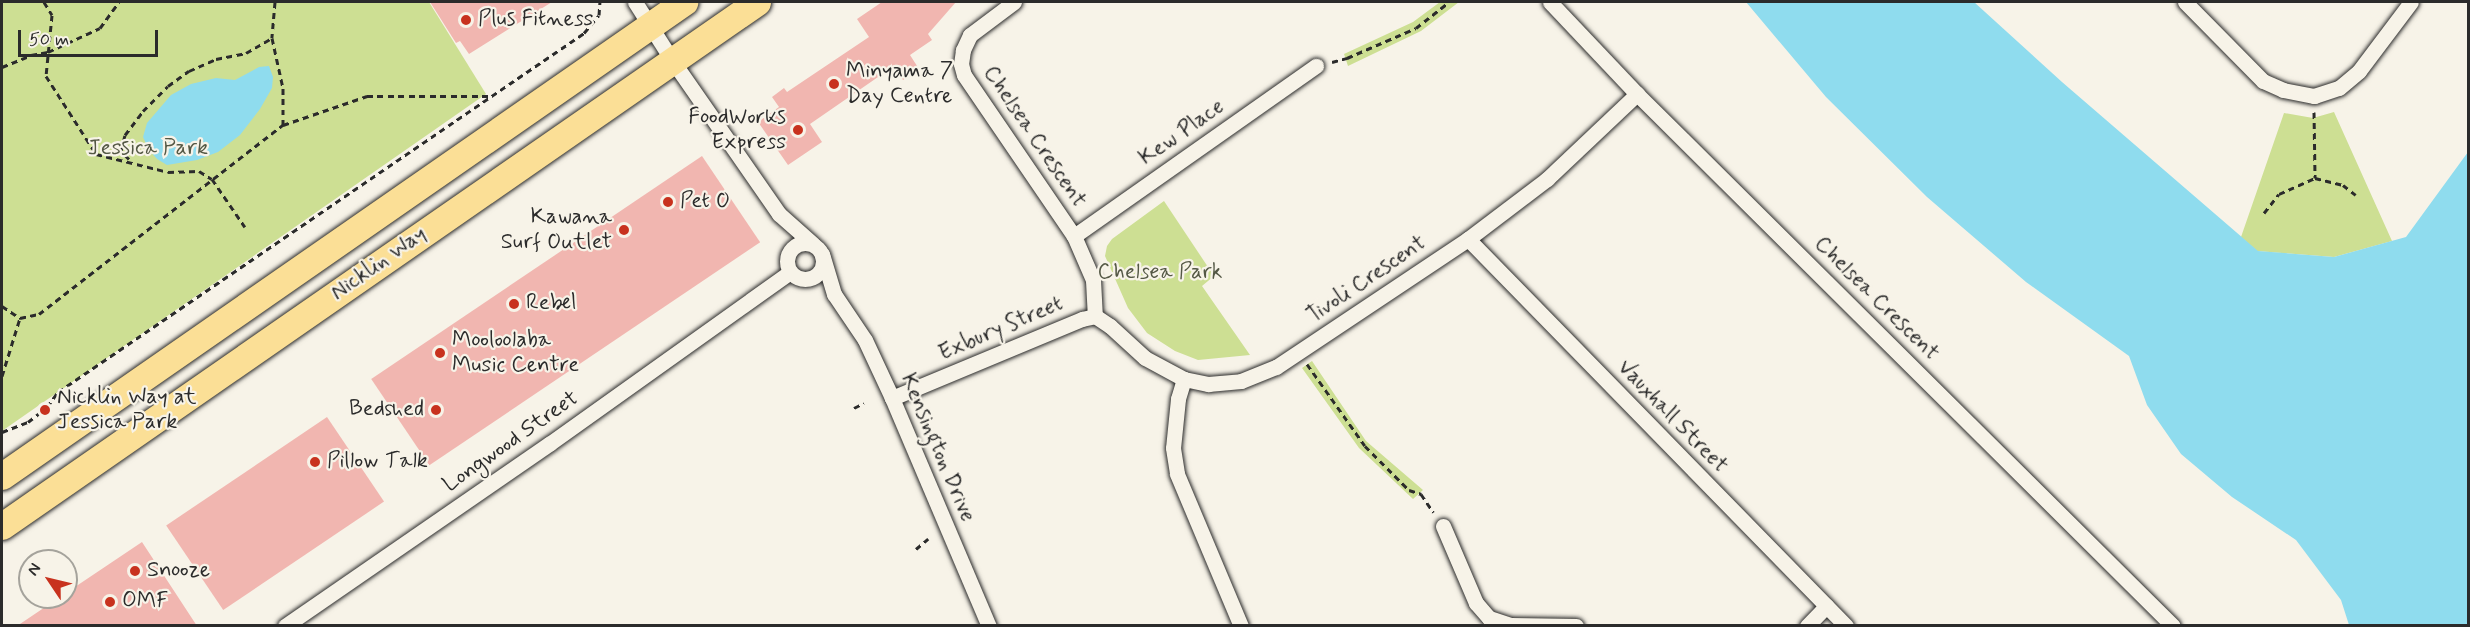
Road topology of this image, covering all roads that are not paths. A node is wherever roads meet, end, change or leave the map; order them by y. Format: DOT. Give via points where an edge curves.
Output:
graph roads {
  1 [pos="635,2"];
  2 [pos="684,2"];
  3 [pos="757,2"];
  4 [pos="1014,2"];
  5 [pos="1550,2"];
  6 [pos="2185,2"];
  7 [pos="2411,2"];
  8 [pos="650,25"];
  9 [pos="672,60"];
  10 [pos="1316,66"];
  11 [pos="1637,94"];
  12 [pos="779,214"];
  13 [pos="1074,236"];
  14 [pos="1467,239"];
  15 [pos="817,249"];
  16 [pos="789,252"];
  17 [pos="790,272"];
  18 [pos="811,278"];
  19 [pos="834,294"];
  20 [pos="1095,316"];
  21 [pos="1184,379"];
  22 [pos="892,398"];
  23 [pos="2,476"];
  24 [pos="2,526"];
  25 [pos="1443,526"];
  26 [pos="1826,606"];
  27 [pos="285,626"];
  28 [pos="989,626"];
  29 [pos="1241,626"];
  30 [pos="1576,626"];
  31 [pos="1807,626"];
  32 [pos="1846,626"];
  33 [pos="2173,626"];
  1 -- 8 [label="street"];
  2 -- 8 [label="highway, Nicklin Way"];
  3 -- 9 [label="highway, Nicklin Way"];
  4 -- 13 [label="street, Chelsea Crescent" via="970,35 963,50 964,75"];
  5 -- 11 [label="street, Chelsea Crescent"];
  6 -- 7 [label="street" via="2263,81 2314,96 2339,88 2359,72"];
  8 -- 9 [label="street"];
  8 -- 23 [label="highway, Nicklin Way"];
  9 -- 12 [label="street"];
  9 -- 24 [label="highway, Nicklin Way"];
  10 -- 13 [label="street, Kew Place"];
  11 -- 14 [label="street, Tivoli Crescent" via="1547,179"];
  11 -- 33 [label="street, Chelsea Crescent"];
  12 -- 15 [label="street"];
  12 -- 16 [label="street"];
  13 -- 20 [label="street, Chelsea Crescent" via="1093,280"];
  14 -- 21 [label="street, Tivoli Crescent" via="1276,367 1241,381 1208,384"];
  14 -- 26 [label="street, Vauxhall Street"];
  15 -- 16 [label="street" via="799,243"];
  15 -- 18 [label="street" via="821,268"];
  15 -- 19 [label="street, Kensington Drive"];
  16 -- 17 [label="street" via="786,258"];
  17 -- 18 [label="street" via="796,277"];
  17 -- 27 [label="street, Longwood Street"];
  18 -- 19 [label="street, Kensington Drive"];
  19 -- 22 [label="street, Kensington Drive" via="865,340"];
  20 -- 21 [label="street, Tivoli Crescent" via="1144,358"];
  20 -- 22 [label="street, Exbury Street"];
  21 -- 29 [label="street" via="1173,448 1177,474"];
  22 -- 28 [label="street, Kensington Drive"];
  25 -- 30 [label="street" via="1476,603 1489,618 1511,625"];
  26 -- 31 [label="street"];
  26 -- 32 [label="street, Vauxhall Street"];
}
